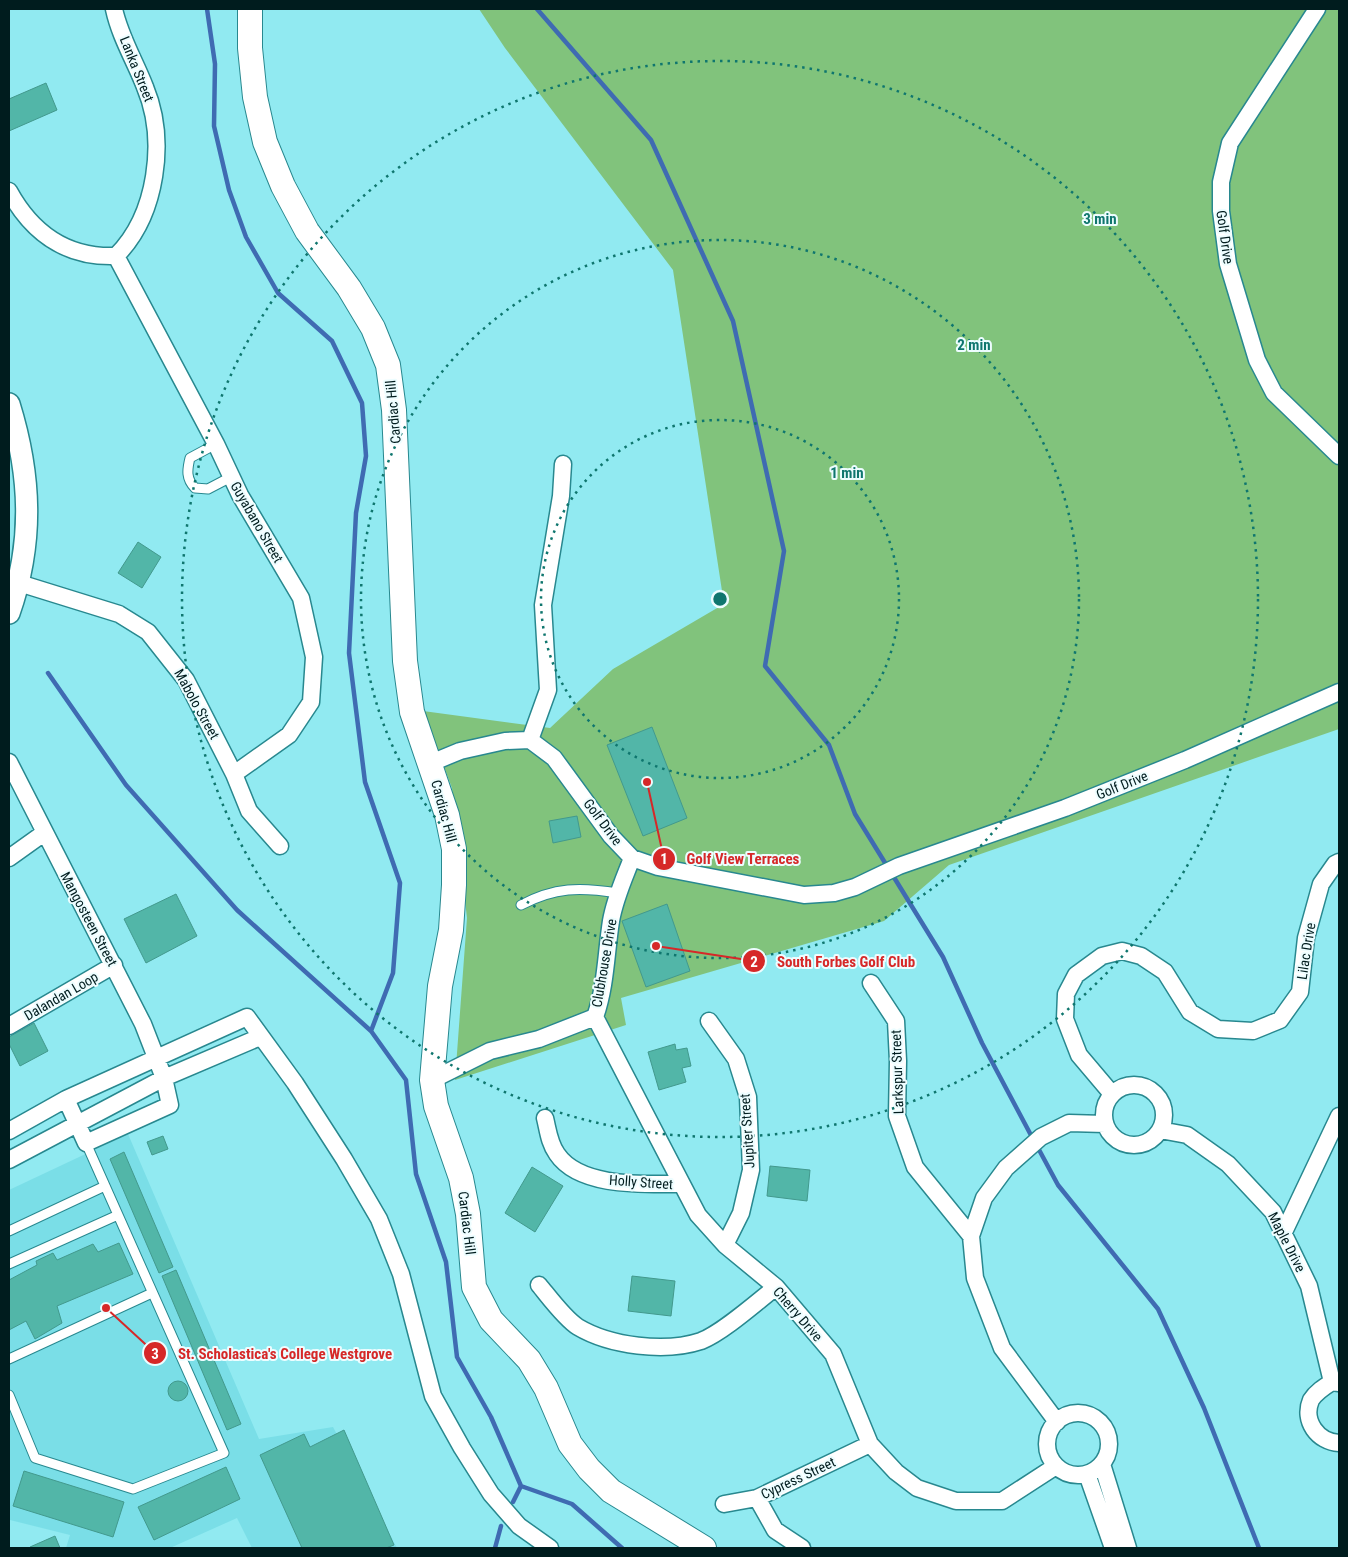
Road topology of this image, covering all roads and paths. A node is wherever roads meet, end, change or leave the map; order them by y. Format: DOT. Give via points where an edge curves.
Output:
graph roads {
  1 [pos="114,9"];
  2 [pos="250,9"];
  3 [pos="1317,9"];
  4 [pos="9,191"];
  5 [pos="116,256"];
  6 [pos="9,404"];
  7 [pos="216,444"];
  8 [pos="1339,456"];
  9 [pos="564,464"];
  10 [pos="231,477"];
  11 [pos="19,583"];
  12 [pos="9,613"];
  13 [pos="1339,692"];
  14 [pos="530,740"];
  15 [pos="9,762"];
  16 [pos="431,763"];
  17 [pos="234,774"];
  18 [pos="44,833"];
  19 [pos="280,846"];
  20 [pos="9,858"];
  21 [pos="632,858"];
  22 [pos="1339,862"];
  23 [pos="618,893"];
  24 [pos="521,905"];
  25 [pos="114,965"];
  26 [pos="871,983"];
  27 [pos="595,1016"];
  28 [pos="709,1021"];
  29 [pos="9,1026"];
  30 [pos="260,1037"];
  31 [pos="156,1057"];
  32 [pos="164,1078"];
  33 [pos="432,1080"];
  34 [pos="1112,1094"];
  35 [pos="66,1100"];
  36 [pos="1339,1116"];
  37 [pos="545,1118"];
  38 [pos="78,1122"];
  39 [pos="1105,1124"];
  40 [pos="1160,1130"];
  41 [pos="9,1131"];
  42 [pos="86,1143"];
  43 [pos="9,1160"];
  44 [pos="681,1184"];
  45 [pos="105,1186"];
  46 [pos="118,1215"];
  47 [pos="9,1231"];
  48 [pos="1283,1234"];
  49 [pos="971,1236"];
  50 [pos="725,1245"];
  51 [pos="9,1264"];
  52 [pos="539,1285"];
  53 [pos="776,1287"];
  54 [pos="152,1293"];
  55 [pos="9,1358"];
  56 [pos="1336,1382"];
  57 [pos="9,1395"];
  58 [pos="1057,1422"];
  59 [pos="1339,1443"];
  60 [pos="870,1444"];
  61 [pos="1102,1464"];
  62 [pos="1056,1466"];
  63 [pos="1087,1474"];
  64 [pos="757,1498"];
  65 [pos="724,1504"];
  66 [pos="550,1548"];
  67 [pos="704,1548"];
  68 [pos="802,1548"];
  69 [pos="1113,1548"];
  70 [pos="1128,1548"];
  1 -- 5 [label="street, Lanka Street" via="126,47 149,97 157,140 153,176 143,212 126,246"];
  2 -- 16 [label="main road, Cardiac Hill" via="256,97 265,142 307,231 349,288 373,328 388,365 394,410 405,661 412,712"];
  3 -- 8 [label="street, Golf Drive" via="1230,143 1221,182 1221,211 1228,264 1257,360 1274,393"];
  4 -- 5 [label="street" via="20,213 58,244 81,253"];
  5 -- 7 [label="street, Guyabano Street"];
  6 -- 11 [label="street" via="25,465 25,551"];
  7 -- 10 [label="street, Guyabano Street"];
  7 -- 10 [label="lane" via="190,458 187,470 189,483 195,488 208,489"];
  9 -- 14 [label="street" via="543,605 548,690"];
  10 -- 17 [label="street, Guyabano Street" via="301,598 314,657 311,702 289,735"];
  11 -- 12 [label="street"];
  11 -- 17 [label="street, Mabolo Street" via="118,614 148,632 186,680"];
  13 -- 21 [label="street, Golf Drive" via="1185,760 834,893 804,895 658,867"];
  14 -- 16 [label="street" via="505,741 460,751"];
  14 -- 21 [label="street, Golf Drive" via="554,758 611,836"];
  15 -- 18 [label="street, Mangosteen Street"];
  16 -- 33 [label="main road, Cardiac Hill" via="454,849 451,930 440,986"];
  17 -- 19 [label="street, Mabolo Street" via="249,811"];
  18 -- 20 [label="street"];
  18 -- 25 [label="street, Mangosteen Street"];
  21 -- 23 [label="street, Clubhouse Drive"];
  22 -- 34 [label="street, Lilac Drive" via="1321,884 1306,938 1300,992 1280,1020 1253,1031 1218,1029 1190,1012 1165,972 1141,956 1122,951 1102,956 1076,975 1066,994 1064,1019 1079,1056"];
  23 -- 24 [label="lane" via="586,888 561,889"];
  23 -- 27 [label="street, Clubhouse Drive"];
  25 -- 29 [label="street, Dalandan Loop"];
  25 -- 31 [label="street, Mangosteen Street"];
  26 -- 49 [label="street, Larkspur Street" via="896,1021 897,1116 915,1167"];
  27 -- 33 [label="street, Clubhouse Drive" via="539,1039 490,1051"];
  27 -- 44 [label="street, Cherry Drive"];
  28 -- 50 [label="street, Jupiter Street" via="736,1059 748,1097 751,1170 742,1213"];
  30 -- 31 [label="street" via="247,1017"];
  30 -- 32 [label="street"];
  30 -- 66 [label="street" via="295,1083 379,1219 401,1274 433,1396 462,1448 491,1494 518,1526"];
  31 -- 32 [label="street, Mangosteen Street"];
  31 -- 35 [label="street"];
  32 -- 38 [label="street"];
  32 -- 42 [label="street, Mangosteen Street" via="170,1105"];
  33 -- 67 [label="main road, Cardiac Hill" via="436,1106 460,1178 468,1214 474,1287 482,1305 491,1320 529,1360 546,1388 570,1444 589,1469 611,1491"];
  34 -- 39 [label="street" via="1106,1103"];
  34 -- 40 [label="street" via="1122,1087 1146,1087 1162,1105 1164,1118"];
  35 -- 38 [label="street"];
  35 -- 41 [label="street"];
  36 -- 48 [label="street"];
  37 -- 44 [label="street, Holly Street" via="550,1142 558,1156 576,1171 629,1184"];
  38 -- 42 [label="street"];
  38 -- 43 [label="street"];
  39 -- 40 [label="street" via="1110,1133 1127,1144 1140,1144"];
  39 -- 49 [label="street" via="1069,1124 1041,1136 1006,1168 984,1198"];
  40 -- 48 [label="street, Maple Drive" via="1187,1135 1228,1164 1274,1212"];
  42 -- 45 [label="lane"];
  44 -- 50 [label="street, Cherry Drive" via="698,1215"];
  45 -- 46 [label="lane"];
  45 -- 47 [label="lane"];
  46 -- 51 [label="lane"];
  46 -- 54 [label="lane"];
  48 -- 56 [label="street, Maple Drive" via="1309,1286"];
  49 -- 58 [label="street" via="975,1278 1002,1348"];
  50 -- 53 [label="street, Cherry Drive"];
  52 -- 53 [label="street" via="577,1326 611,1341 652,1348 701,1341"];
  53 -- 60 [label="street, Cherry Drive" via="833,1354"];
  54 -- 55 [label="lane"];
  54 -- 57 [label="lane" via="224,1453 133,1489 35,1458"];
  56 -- 59 [label="street" via="1317,1392 1308,1411 1315,1431 1322,1438"];
  58 -- 61 [label="street" via="1063,1416 1078,1413 1087,1414 1101,1424 1108,1439 1108,1450"];
  58 -- 62 [label="street" via="1052,1426 1047,1446"];
  60 -- 62 [label="street, Cherry Drive" via="896,1472 917,1488 956,1501 1002,1501"];
  60 -- 64 [label="street, Cypress Street"];
  61 -- 63 [label="street"];
  61 -- 70 [label="street"];
  62 -- 63 [label="street" via="1074,1475"];
  63 -- 69 [label="street"];
  64 -- 65 [label="street, Cypress Street"];
  64 -- 68 [label="street" via="775,1530"];
}
